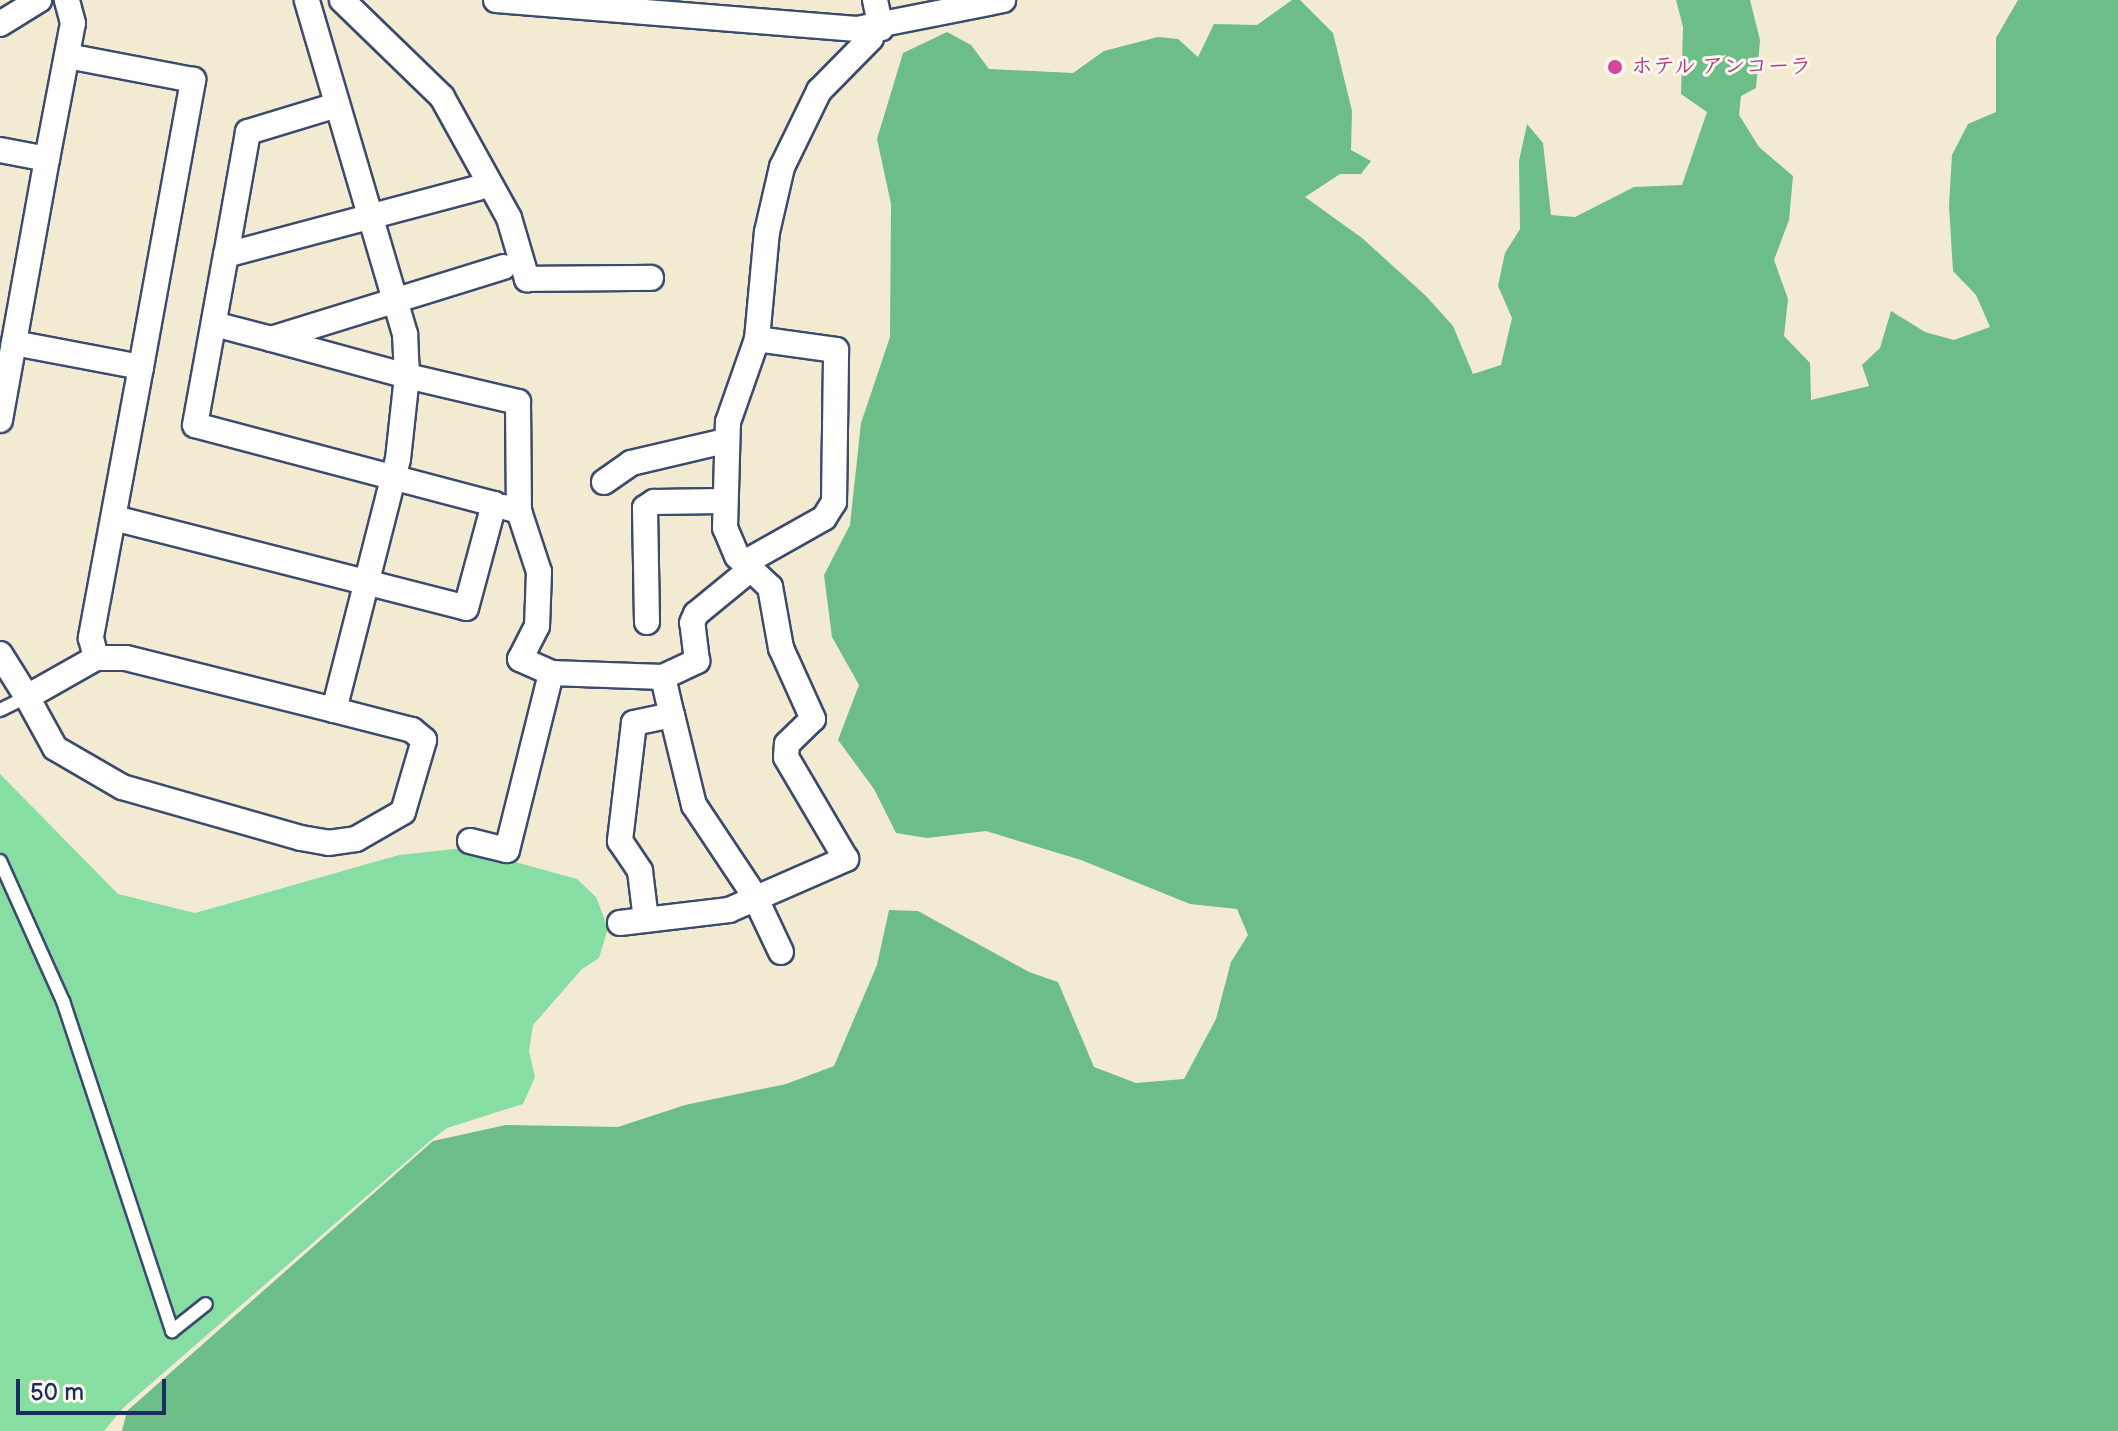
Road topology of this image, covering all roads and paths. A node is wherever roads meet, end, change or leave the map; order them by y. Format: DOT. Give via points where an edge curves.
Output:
graph roads {
  1 [pos="39,0"];
  2 [pos="67,0"];
  3 [pos="307,0"];
  4 [pos="342,0"];
  5 [pos="496,0"];
  6 [pos="875,0"];
  7 [pos="1003,0"];
  8 [pos="0,24"];
  9 [pos="877,28"];
  10 [pos="67,56"];
  11 [pos="337,105"];
  12 [pos="0,150"];
  13 [pos="47,159"];
  14 [pos="478,188"];
  15 [pos="371,218"];
  16 [pos="226,255"];
  17 [pos="503,267"];
  18 [pos="651,278"];
  19 [pos="395,300"];
  20 [pos="214,324"];
  21 [pos="271,339"];
  22 [pos="757,339"];
  23 [pos="14,343"];
  24 [pos="141,367"];
  25 [pos="407,376"];
  26 [pos="0,420"];
  27 [pos="725,441"];
  28 [pos="392,477"];
  29 [pos="604,482"];
  30 [pos="722,501"];
  31 [pos="494,504"];
  32 [pos="519,511"];
  33 [pos="114,518"];
  34 [pos="747,566"];
  35 [pos="366,580"];
  36 [pos="647,622"];
  37 [pos="0,654"];
  38 [pos="96,658"];
  39 [pos="551,673"];
  40 [pos="663,677"];
  41 [pos="27,697"];
  42 [pos="0,710"];
  43 [pos="334,710"];
  44 [pos="672,715"];
  45 [pos="470,841"];
  46 [pos="0,861"];
  47 [pos="754,895"];
  48 [pos="646,920"];
  49 [pos="620,923"];
  50 [pos="781,952"];
  51 [pos="206,1304"];
  1 -- 8 [label="street"];
  2 -- 10 [label="street" via="73,23"];
  3 -- 11 [label="street"];
  4 -- 18 [label="street" via="442,97 509,218 527,279"];
  5 -- 9 [label="street"];
  6 -- 9 [label="street"];
  7 -- 9 [label="street"];
  9 -- 22 [label="street" via="819,91 782,167 767,232"];
  10 -- 13 [label="street"];
  10 -- 24 [label="street" via="193,80"];
  11 -- 15 [label="street"];
  11 -- 16 [label="street" via="248,132"];
  12 -- 13 [label="street"];
  13 -- 23 [label="street"];
  14 -- 15 [label="street"];
  15 -- 16 [label="street"];
  15 -- 19 [label="street"];
  16 -- 20 [label="street"];
  17 -- 19 [label="street"];
  19 -- 21 [label="street"];
  19 -- 25 [label="street" via="405,334"];
  20 -- 21 [label="street"];
  20 -- 28 [label="street" via="195,425"];
  21 -- 25 [label="street"];
  22 -- 27 [label="street"];
  22 -- 34 [label="street" via="836,350 834,502 824,518"];
  23 -- 24 [label="street"];
  23 -- 26 [label="street"];
  24 -- 33 [label="street"];
  25 -- 28 [label="street"];
  25 -- 32 [label="street" via="518,402"];
  27 -- 29 [label="street" via="631,463"];
  27 -- 30 [label="street"];
  28 -- 31 [label="street"];
  28 -- 35 [label="street"];
  30 -- 34 [label="street" via="728,542"];
  30 -- 36 [label="street" via="654,502 645,508"];
  31 -- 32 [label="street"];
  31 -- 35 [label="street" via="466,608"];
  32 -- 39 [label="street" via="539,572 537,626 520,659"];
  33 -- 35 [label="street"];
  33 -- 38 [label="street" via="91,638"];
  34 -- 40 [label="street" via="696,614 692,623 697,661"];
  34 -- 47 [label="street" via="770,587 781,648 813,719 787,744 791,771 846,859"];
  35 -- 43 [label="street"];
  37 -- 41 [label="street"];
  38 -- 41 [label="street"];
  38 -- 43 [label="street" via="126,658"];
  39 -- 40 [label="street"];
  39 -- 45 [label="street" via="507,850"];
  40 -- 44 [label="street"];
  41 -- 42 [label="lane"];
  41 -- 43 [label="street" via="55,748 122,787 328,843 356,839 403,812 424,740 412,730"];
  44 -- 47 [label="street" via="694,805"];
  44 -- 48 [label="street" via="634,723 620,841 640,871"];
  46 -- 51 [label="lane" via="63,1001 172,1331"];
  47 -- 48 [label="street" via="729,910"];
  47 -- 50 [label="street"];
  48 -- 49 [label="street"];
}
